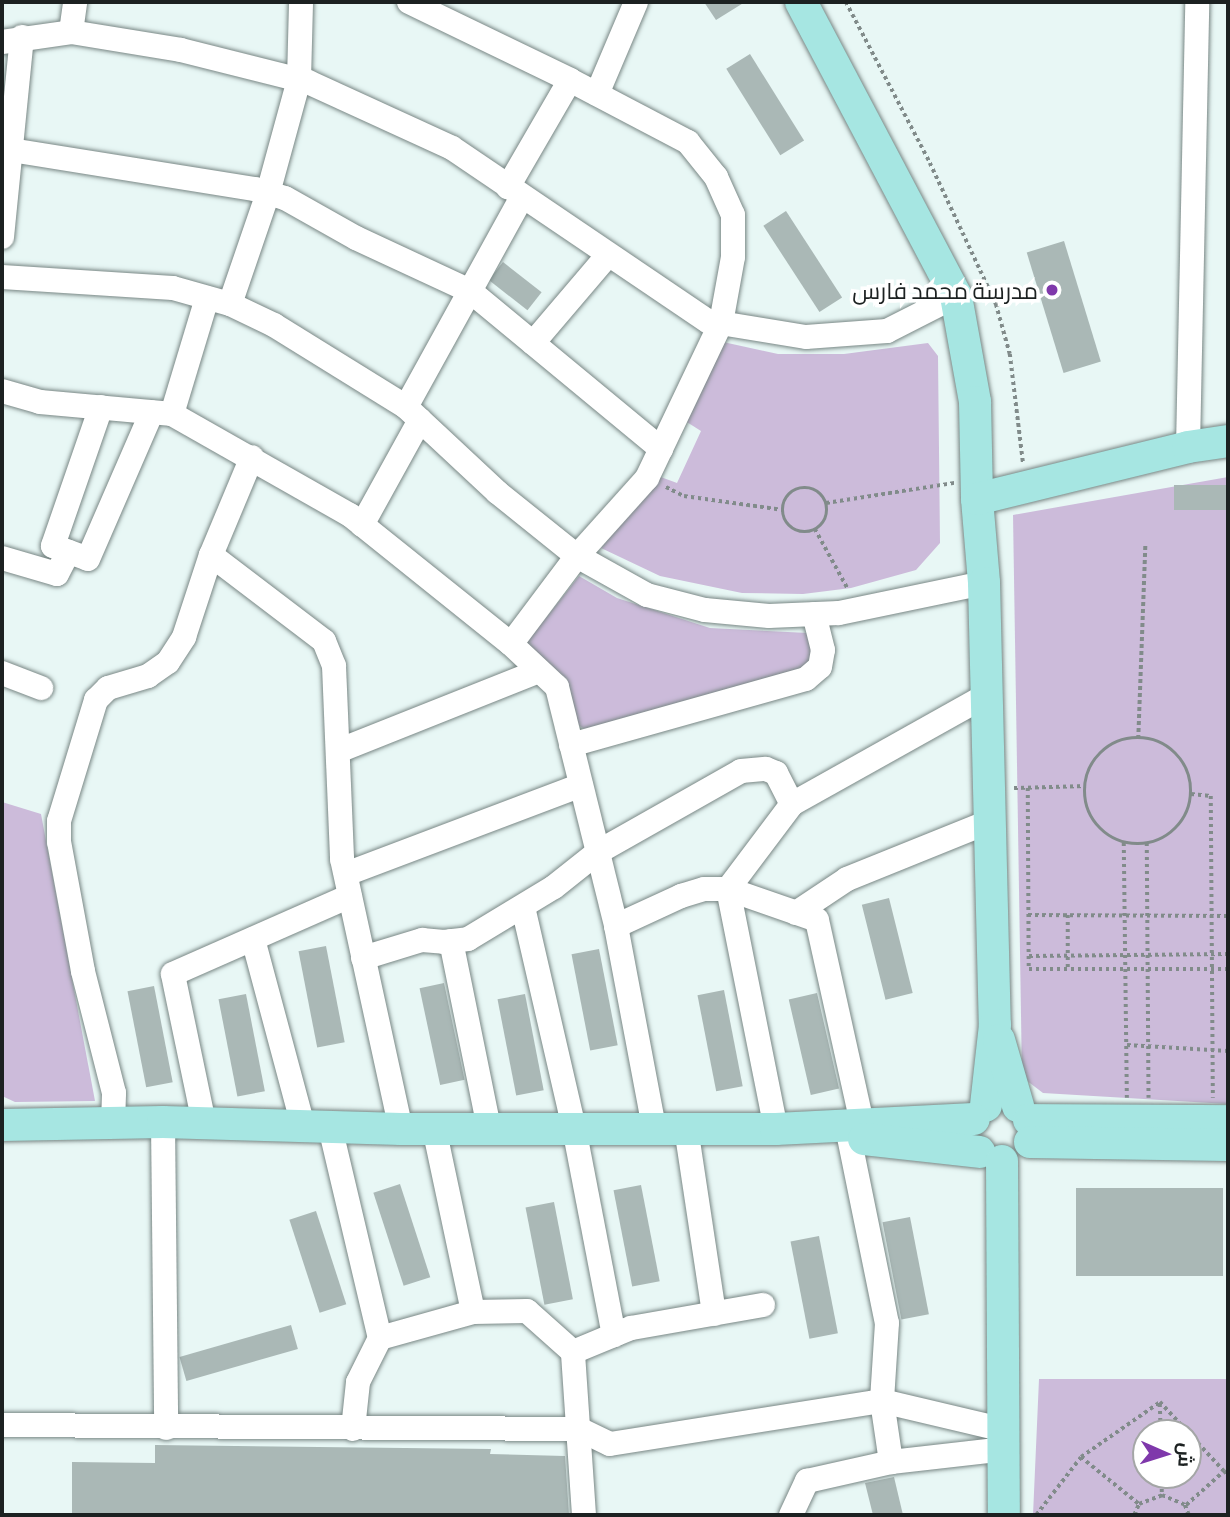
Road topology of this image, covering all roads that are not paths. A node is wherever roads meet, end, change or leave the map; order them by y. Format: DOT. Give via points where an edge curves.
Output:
graph roads {
  1 [pos="75,2"];
  2 [pos="301,2"];
  3 [pos="409,2"];
  4 [pos="636,2"];
  5 [pos="801,2"];
  6 [pos="1197,2"];
  7 [pos="71,32"];
  8 [pos="12,39"];
  9 [pos="299,80"];
  10 [pos="570,80"];
  11 [pos="9,91"];
  12 [pos="597,94"];
  13 [pos="10,150"];
  14 [pos="515,192"];
  15 [pos="268,193"];
  16 [pos="2,237"];
  17 [pos="608,255"];
  18 [pos="2,277"];
  19 [pos="470,291"];
  20 [pos="956,296"];
  21 [pos="218,301"];
  22 [pos="721,323"];
  23 [pos="533,343"];
  24 [pos="2,391"];
  25 [pos="101,407"];
  26 [pos="162,413"];
  27 [pos="413,414"];
  28 [pos="1228,441"];
  29 [pos="1188,447"];
  30 [pos="661,449"];
  31 [pos="252,457"];
  32 [pos="977,489"];
  33 [pos="362,525"];
  34 [pos="68,552"];
  35 [pos="211,555"];
  36 [pos="577,556"];
  37 [pos="2,558"];
  38 [pos="984,583"];
  39 [pos="814,614"];
  40 [pos="511,643"];
  41 [pos="539,671"];
  42 [pos="2,673"];
  43 [pos="41,688"];
  44 [pos="985,695"];
  45 [pos="571,745"];
  46 [pos="338,751"];
  47 [pos="581,785"];
  48 [pos="792,804"];
  49 [pos="988,822"];
  50 [pos="598,852"];
  51 [pos="348,885"];
  52 [pos="728,889"];
  53 [pos="523,908"];
  54 [pos="796,913"];
  55 [pos="616,926"];
  56 [pos="254,939"];
  57 [pos="451,941"];
  58 [pos="363,958"];
  59 [pos="995,1025"];
  60 [pos="980,1112"];
  61 [pos="1221,1112"];
  62 [pos="163,1122"];
  63 [pos="113,1123"];
  64 [pos="204,1123"];
  65 [pos="1026,1123"];
  66 [pos="2,1125"];
  67 [pos="317,1127"];
  68 [pos="434,1128"];
  69 [pos="489,1128"];
  70 [pos="574,1128"];
  71 [pos="654,1128"];
  72 [pos="686,1128"];
  73 [pos="401,1129"];
  74 [pos="776,1129"];
  75 [pos="855,1130"];
  76 [pos="1228,1145"];
  77 [pos="990,1157"];
  78 [pos="763,1305"];
  79 [pos="473,1312"];
  80 [pos="714,1314"];
  81 [pos="614,1335"];
  82 [pos="380,1338"];
  83 [pos="573,1352"];
  84 [pos="883,1401"];
  85 [pos="2,1425"];
  86 [pos="166,1428"];
  87 [pos="353,1429"];
  88 [pos="579,1429"];
  89 [pos="1005,1440"];
  90 [pos="891,1462"];
  91 [pos="584,1515"];
  92 [pos="791,1515"];
  93 [pos="1004,1515"];
  1 -- 7 [label="street"];
  2 -- 9 [label="street"];
  3 -- 10 [label="street"];
  4 -- 12 [label="street"];
  5 -- 20 [label="main road"];
  6 -- 29 [label="street"];
  7 -- 8 [label="street"];
  7 -- 9 [label="street" via="181,50"];
  8 -- 11 [label="street"];
  9 -- 14 [label="street" via="452,148"];
  9 -- 15 [label="street"];
  10 -- 12 [label="street"];
  10 -- 14 [label="street"];
  11 -- 13 [label="street"];
  12 -- 22 [label="street" via="688,142 716,177 733,215 733,257"];
  13 -- 15 [label="street"];
  13 -- 16 [label="street"];
  14 -- 17 [label="street"];
  14 -- 19 [label="street"];
  15 -- 19 [label="street"];
  15 -- 21 [label="street"];
  17 -- 22 [label="street" via="708,321"];
  17 -- 23 [label="street"];
  18 -- 21 [label="street" via="173,288"];
  19 -- 23 [label="street"];
  19 -- 27 [label="street"];
  20 -- 22 [label="street" via="887,331 806,337"];
  20 -- 32 [label="main road" via="975,402"];
  21 -- 26 [label="street"];
  21 -- 27 [label="street" via="274,324"];
  22 -- 30 [label="street"];
  23 -- 30 [label="street"];
  24 -- 25 [label="street" via="40,402"];
  25 -- 26 [label="street"];
  25 -- 34 [label="street" via="53,547"];
  26 -- 31 [label="street"];
  26 -- 34 [label="street" via="88,559"];
  27 -- 33 [label="street"];
  27 -- 36 [label="street" via="497,492"];
  28 -- 29 [label="main road"];
  29 -- 32 [label="main road"];
  30 -- 36 [label="street" via="647,478"];
  31 -- 33 [label="street"];
  31 -- 35 [label="street"];
  32 -- 38 [label="main road"];
  33 -- 40 [label="street"];
  34 -- 37 [label="street" via="57,573"];
  35 -- 46 [label="street" via="324,642 334,666"];
  35 -- 63 [label="street" via="184,637 168,662 148,676 108,688 96,701 58,821 83,971 114,1093"];
  36 -- 39 [label="street" via="647,594 705,610 769,617"];
  36 -- 40 [label="street"];
  38 -- 39 [label="street"];
  38 -- 44 [label="main road"];
  39 -- 45 [label="street" via="823,650 820,667 806,679"];
  40 -- 41 [label="street"];
  41 -- 45 [label="street" via="557,687"];
  41 -- 46 [label="street"];
  42 -- 43 [label="street"];
  44 -- 48 [label="street"];
  44 -- 49 [label="main road"];
  45 -- 47 [label="street"];
  46 -- 51 [label="street"];
  47 -- 50 [label="street"];
  47 -- 51 [label="street"];
  48 -- 50 [label="street" via="776,773 741,771"];
  48 -- 52 [label="street"];
  49 -- 54 [label="street" via="846,879"];
  49 -- 59 [label="main road"];
  50 -- 53 [label="street"];
  50 -- 55 [label="street"];
  51 -- 56 [label="street"];
  51 -- 58 [label="street"];
  52 -- 54 [label="street"];
  52 -- 55 [label="street" via="704,889 681,896"];
  52 -- 74 [label="street"];
  53 -- 57 [label="street" via="468,939"];
  53 -- 70 [label="street"];
  54 -- 75 [label="street" via="817,920"];
  55 -- 71 [label="street"];
  56 -- 64 [label="street" via="173,974"];
  56 -- 67 [label="street"];
  57 -- 58 [label="street" via="422,940"];
  57 -- 69 [label="street"];
  58 -- 73 [label="street"];
  59 -- 60 [label="main road"];
  59 -- 65 [label="main road"];
  60 -- 65 [label="main road" via="1002,1101"];
  60 -- 75 [label="main road"];
  60 -- 77 [label="main road" via="972,1136"];
  61 -- 65 [label="main road" via="1138,1121"];
  62 -- 63 [label="main road"];
  62 -- 64 [label="main road"];
  62 -- 86 [label="street"];
  63 -- 66 [label="main road"];
  64 -- 67 [label="main road"];
  65 -- 76 [label="main road"];
  65 -- 77 [label="main road" via="1017,1158"];
  67 -- 73 [label="main road"];
  67 -- 82 [label="street"];
  68 -- 69 [label="main road"];
  68 -- 73 [label="main road"];
  68 -- 79 [label="street"];
  69 -- 70 [label="main road"];
  70 -- 71 [label="main road"];
  70 -- 81 [label="street"];
  71 -- 72 [label="main road"];
  72 -- 74 [label="main road"];
  72 -- 80 [label="street"];
  74 -- 75 [label="main road"];
  75 -- 77 [label="main road"];
  75 -- 84 [label="street" via="887,1322"];
  77 -- 89 [label="main road"];
  78 -- 80 [label="street"];
  79 -- 82 [label="street"];
  79 -- 83 [label="street" via="527,1311"];
  80 -- 81 [label="street"];
  81 -- 83 [label="street"];
  82 -- 87 [label="street" via="358,1382"];
  83 -- 88 [label="street"];
  84 -- 88 [label="street" via="610,1444"];
  84 -- 89 [label="street"];
  84 -- 90 [label="street"];
  85 -- 86 [label="street"];
  86 -- 87 [label="street"];
  87 -- 88 [label="street"];
  88 -- 91 [label="street"];
  89 -- 90 [label="street"];
  89 -- 93 [label="main road"];
  90 -- 92 [label="street" via="807,1481"];
}
